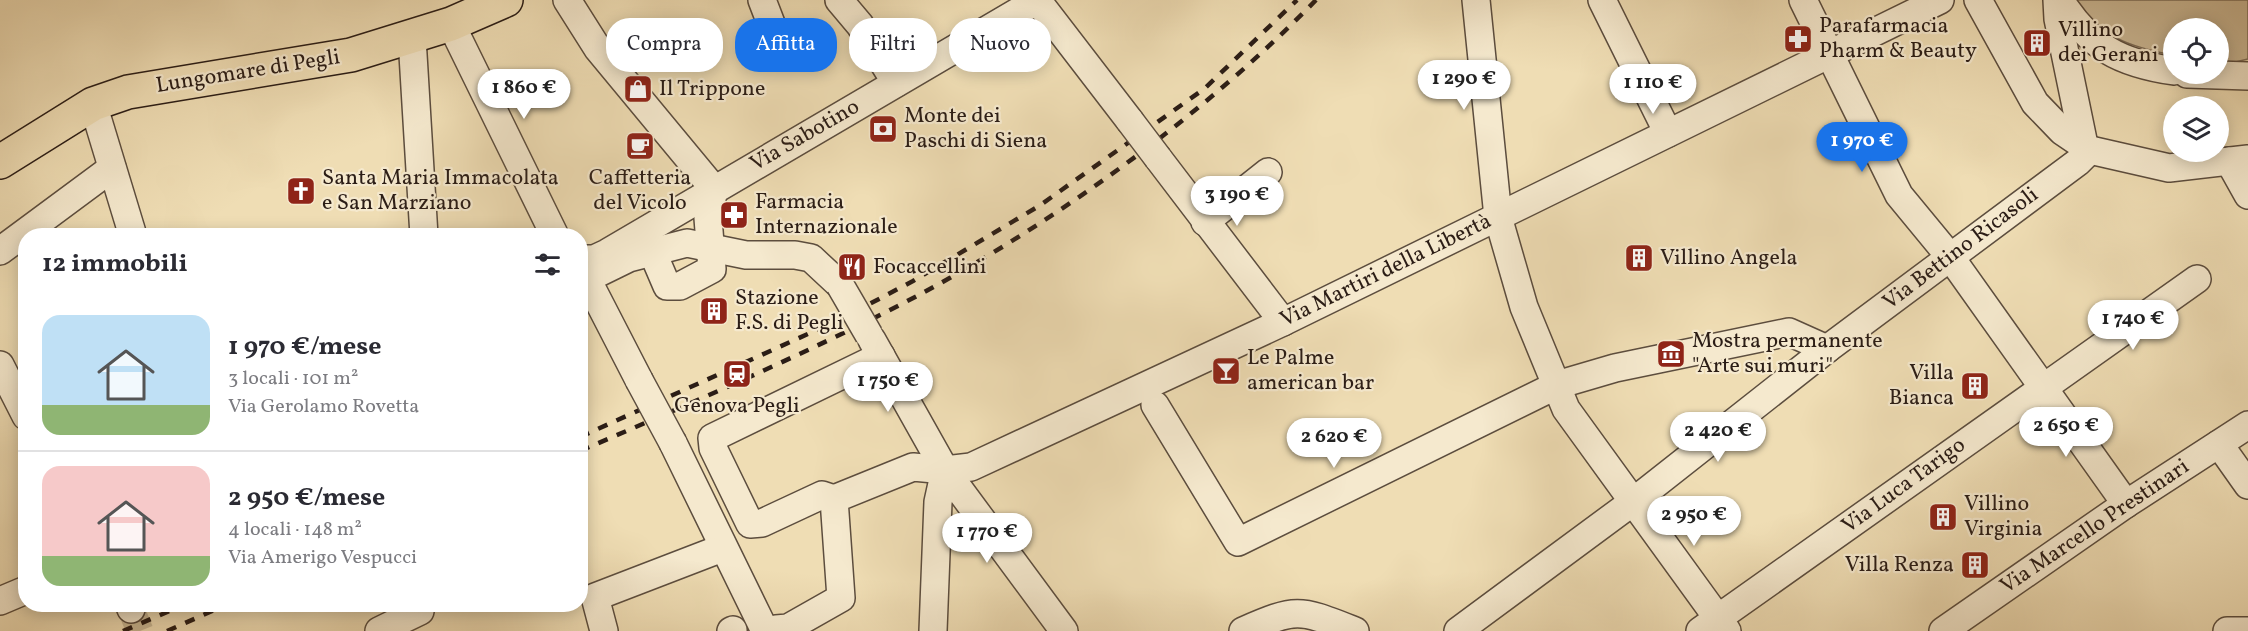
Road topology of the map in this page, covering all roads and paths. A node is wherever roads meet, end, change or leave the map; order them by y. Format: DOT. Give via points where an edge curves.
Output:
graph roads {
  1 [pos="506,0"];
  2 [pos="567,0"];
  3 [pos="762,0"];
  4 [pos="839,0"];
  5 [pos="1038,0"];
  6 [pos="1476,0"];
  7 [pos="1602,0"];
  8 [pos="1803,0"];
  9 [pos="1940,0"];
  10 [pos="1978,0"];
  11 [pos="2058,0"];
  12 [pos="769,18"];
  13 [pos="452,24"];
  14 [pos="412,38"];
  15 [pos="1828,53"];
  16 [pos="2163,69"];
  17 [pos="2229,75"];
  18 [pos="2248,76"];
  19 [pos="896,83"];
  20 [pos="93,104"];
  21 [pos="1668,133"];
  22 [pos="2087,147"];
  23 [pos="2239,160"];
  24 [pos="0,162"];
  25 [pos="112,168"];
  26 [pos="1268,172"];
  27 [pos="714,189"];
  28 [pos="2248,195"];
  29 [pos="1498,217"];
  30 [pos="1205,222"];
  31 [pos="31,228"];
  32 [pos="131,228"];
  33 [pos="424,228"];
  34 [pos="551,228"];
  35 [pos="18,238"];
  36 [pos="621,245"];
  37 [pos="712,249"];
  38 [pos="0,251"];
  39 [pos="652,251"];
  40 [pos="1950,258"];
  41 [pos="588,267"];
  42 [pos="588,271"];
  43 [pos="2197,279"];
  44 [pos="588,283"];
  45 [pos="1283,322"];
  46 [pos="875,346"];
  47 [pos="1827,349"];
  48 [pos="0,365"];
  49 [pos="1557,385"];
  50 [pos="2043,386"];
  51 [pos="18,400"];
  52 [pos="1155,405"];
  53 [pos="2248,425"];
  54 [pos="2219,444"];
  55 [pos="945,470"];
  56 [pos="2248,485"];
  57 [pos="834,500"];
  58 [pos="1634,501"];
  59 [pos="2126,504"];
  60 [pos="18,593"];
  61 [pos="0,601"];
  62 [pos="418,612"];
  63 [pos="1715,627"];
  64 [pos="770,630"];
  65 [pos="380,631"];
  66 [pos="604,631"];
  67 [pos="933,631"];
  68 [pos="1064,631"];
  69 [pos="1243,631"];
  70 [pos="1355,631"];
  71 [pos="1458,631"];
  72 [pos="1943,631"];
  73 [pos="2228,631"];
  74 [pos="2248,631"];
  1 -- 13 [label="main road, Lungomare di Pegli"];
  2 -- 27 [label="street" via="598,49"];
  3 -- 12 [label="street"];
  4 -- 19 [label="street" via="860,25"];
  5 -- 19 [label="street, Via Sabotino"];
  5 -- 30 [label="street, bridge"];
  6 -- 29 [label="street"];
  7 -- 21 [label="street"];
  8 -- 15 [label="street"];
  9 -- 15 [label="street, Via Martiri della Libertà"];
  10 -- 22 [label="street" via="2035,104 2062,131"];
  11 -- 16 [label="street" via="2094,43 2140,66"];
  11 -- 22 [label="street" via="2058,19"];
  13 -- 14 [label="main road, Lungomare di Pegli"];
  13 -- 34 [label="street"];
  14 -- 20 [label="main road, Lungomare di Pegli" via="351,55 128,92"];
  14 -- 33 [label="street"];
  15 -- 21 [label="street, Via Martiri della Libertà"];
  15 -- 40 [label="street" via="1899,195"];
  17 -- 18 [label="street"];
  19 -- 27 [label="street, Via Sabotino"];
  20 -- 24 [label="main road, Lungomare di Pegli"];
  20 -- 25 [label="street"];
  21 -- 29 [label="street, Via Martiri della Libertà"];
  22 -- 23 [label="street" via="2169,168"];
  22 -- 40 [label="street, Via Bettino Ricasoli"];
  23 -- 28 [label="street"];
  25 -- 31 [label="street"];
  25 -- 32 [label="street"];
  26 -- 30 [label="street"];
  27 -- 36 [label="street, Via Sabotino"];
  27 -- 37 [label="street" via="708,218"];
  29 -- 45 [label="street, Via Martiri della Libertà"];
  29 -- 49 [label="street" via="1524,307"];
  30 -- 45 [label="street"];
  35 -- 38 [label="street"];
  36 -- 39 [label="street"];
  36 -- 41 [label="street, Via Sabotino" via="594,259"];
  37 -- 39 [label="street" via="687,243"];
  37 -- 39 [label="street" via="712,269 680,286 667,286"];
  37 -- 46 [label="street, bridge" via="811,258 840,285"];
  39 -- 42 [label="street"];
  40 -- 47 [label="street, Via Bettino Ricasoli"];
  40 -- 50 [label="street"];
  43 -- 50 [label="street, Via Luca Tarigo"];
  44 -- 64 [label="street, bridge"];
  45 -- 55 [label="street, Via Martiri della Libertà" via="971,467"];
  46 -- 55 [label="street"];
  46 -- 57 [label="street" via="712,438 713,448 750,524 762,523 822,495"];
  47 -- 49 [label="street" via="1789,332 1615,368"];
  47 -- 58 [label="street, Via Bettino Ricasoli"];
  48 -- 51 [label="street"];
  49 -- 52 [label="street" via="1238,542"];
  49 -- 58 [label="street" via="1566,409"];
  50 -- 59 [label="street"];
  50 -- 63 [label="street, Via Luca Tarigo"];
  53 -- 54 [label="street, Via Marcello Prestinari"];
  54 -- 56 [label="street"];
  54 -- 59 [label="street, Via Marcello Prestinari"];
  55 -- 57 [label="street, Via Martiri della Libertà" via="913,467"];
  55 -- 67 [label="street" via="938,502"];
  55 -- 68 [label="street"];
  57 -- 64 [label="street" via="841,598 788,628"];
  57 -- 66 [label="street, Via Martiri della Libertà" via="595,597"];
  58 -- 63 [label="street"];
  58 -- 71 [label="street, Via Bettino Ricasoli"];
  59 -- 72 [label="street, Via Marcello Prestinari"];
  60 -- 61 [label="street"];
  62 -- 65 [label="street"];
  69 -- 70 [label="street" via="1278,616 1300,612"];
  73 -- 74 [label="street"];
}
